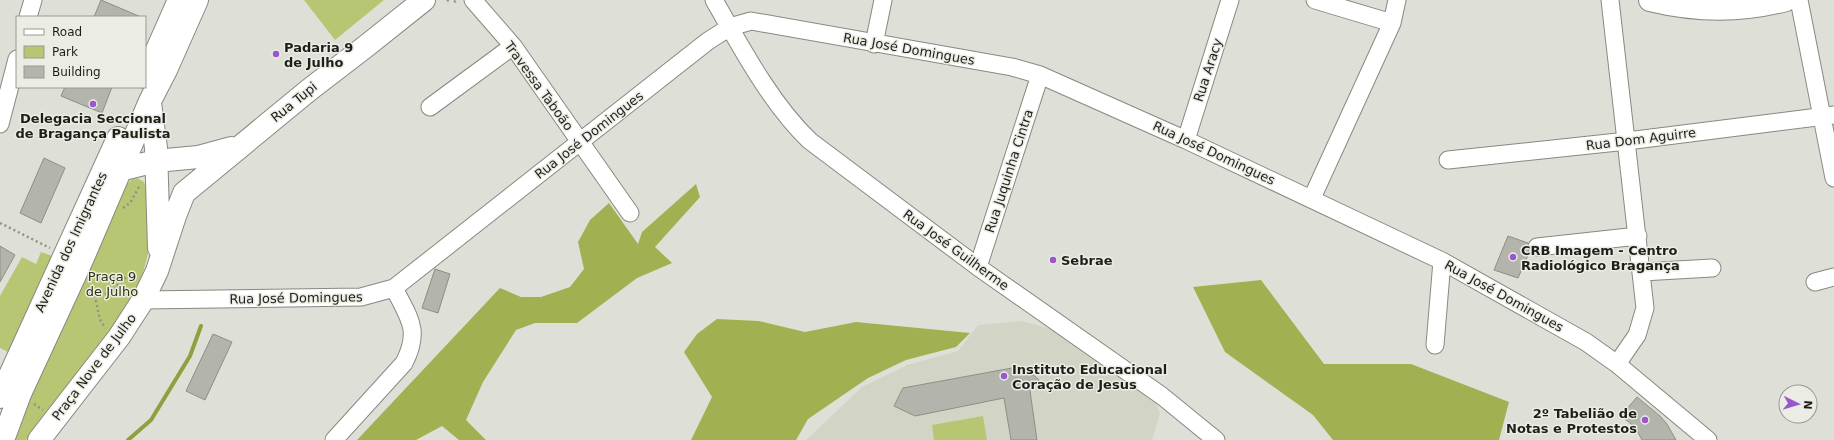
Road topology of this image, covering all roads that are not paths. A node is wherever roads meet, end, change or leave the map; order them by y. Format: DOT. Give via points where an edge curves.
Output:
graph roads {
  1 [pos="33,0"];
  2 [pos="179,0"];
  3 [pos="197,0"];
  4 [pos="424,0"];
  5 [pos="473,0"];
  6 [pos="714,0"];
  7 [pos="883,0"];
  8 [pos="1230,0"];
  9 [pos="1315,0"];
  10 [pos="1397,0"];
  11 [pos="1610,0"];
  12 [pos="1650,0"];
  13 [pos="1786,0"];
  14 [pos="1799,0"];
  15 [pos="28,16"];
  16 [pos="1392,23"];
  17 [pos="730,27"];
  18 [pos="874,44"];
  19 [pos="512,46"];
  20 [pos="16,63"];
  21 [pos="1040,74"];
  22 [pos="146,75"];
  23 [pos="145,94"];
  24 [pos="430,107"];
  25 [pos="1828,116"];
  26 [pos="0,124"];
  27 [pos="1186,140"];
  28 [pos="1627,141"];
  29 [pos="580,143"];
  30 [pos="240,145"];
  31 [pos="1448,160"];
  32 [pos="156,161"];
  33 [pos="112,172"];
  34 [pos="1834,178"];
  35 [pos="1312,198"];
  36 [pos="630,213"];
  37 [pos="1638,236"];
  38 [pos="1537,247"];
  39 [pos="1442,261"];
  40 [pos="978,267"];
  41 [pos="1712,268"];
  42 [pos="1642,272"];
  43 [pos="149,274"];
  44 [pos="1834,277"];
  45 [pos="1815,282"];
  46 [pos="394,288"];
  47 [pos="143,300"];
  48 [pos="1435,345"];
  49 [pos="1617,364"];
  50 [pos="10,396"];
  51 [pos="1678,417"];
  52 [pos="3,440"];
  53 [pos="39,440"];
  54 [pos="334,440"];
  55 [pos="1216,440"];
  56 [pos="1689,440"];
  57 [pos="1708,440"];
  1 -- 15 [label="street"];
  2 -- 22 [label="main road"];
  3 -- 23 [label="main road, Avenida dos Imigrantes" via="166,70"];
  4 -- 30 [label="main road, Rua Tupi"];
  5 -- 19 [label="street, Travessa Taboão"];
  6 -- 17 [label="street, Rua José Guilherme"];
  7 -- 18 [label="street"];
  8 -- 27 [label="street, Rua Aracy"];
  9 -- 16 [label="street"];
  10 -- 16 [label="street"];
  11 -- 28 [label="street"];
  12 -- 13 [label="main road" via="1691,7 1734,9"];
  14 -- 25 [label="street"];
  16 -- 35 [label="street"];
  17 -- 18 [label="street, Rua José Domingues" via="751,21 769,23"];
  17 -- 29 [label="street, Rua José Domingues" via="708,41"];
  17 -- 40 [label="street, Rua José Guilherme" via="793,125 810,141"];
  18 -- 21 [label="street, Rua José Domingues"];
  19 -- 24 [label="street"];
  19 -- 29 [label="street, Travessa Taboão"];
  20 -- 26 [label="street"];
  21 -- 27 [label="street, Rua José Domingues"];
  21 -- 40 [label="street, Rua Juquinha Cintra"];
  23 -- 32 [label="main road"];
  23 -- 33 [label="main road, Avenida dos Imigrantes"];
  25 -- 28 [label="street, Rua Dom Aguirre"];
  25 -- 34 [label="street"];
  27 -- 35 [label="street, Rua José Domingues"];
  28 -- 31 [label="street, Rua Dom Aguirre"];
  28 -- 37 [label="street"];
  29 -- 36 [label="street, Travessa Taboão"];
  29 -- 46 [label="street, Rua José Domingues"];
  30 -- 32 [label="main road, Rua Tupi" via="198,157"];
  30 -- 43 [label="main road, Rua Tupi" via="184,194"];
  32 -- 33 [label="main road, Rua Tupi"];
  32 -- 43 [label="main road" via="159,248"];
  33 -- 50 [label="main road, Avenida dos Imigrantes" via="65,255"];
  33 -- 50 [label="main road, Avenida dos Imigrantes" via="82,260"];
  35 -- 39 [label="street, Rua José Domingues"];
  37 -- 38 [label="street"];
  37 -- 42 [label="street"];
  39 -- 48 [label="street"];
  39 -- 49 [label="street, Rua José Domingues" via="1586,342"];
  40 -- 55 [label="street, Rua José Guilherme" via="1162,396"];
  41 -- 42 [label="street"];
  42 -- 49 [label="street" via="1645,308 1637,335"];
  43 -- 47 [label="main road, Praça Nove de Julho"];
  44 -- 45 [label="street"];
  46 -- 47 [label="street, Rua José Domingues" via="361,297"];
  46 -- 54 [label="street" via="411,323 411,349 404,363"];
  47 -- 53 [label="main road, Praça Nove de Julho" via="119,337"];
  49 -- 51 [label="street, Rua José Domingues"];
  50 -- 52 [label="main road, Avenida dos Imigrantes"];
  51 -- 56 [label="street"];
  51 -- 57 [label="street, Rua José Domingues"];
}
